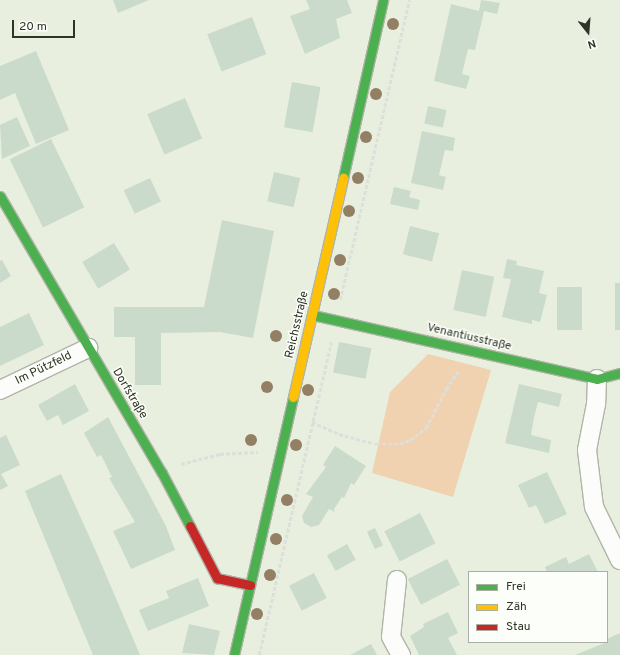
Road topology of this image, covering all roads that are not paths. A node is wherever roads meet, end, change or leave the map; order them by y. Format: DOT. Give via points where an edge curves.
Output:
graph roads {
  1 [pos="383,0"];
  2 [pos="0,196"];
  3 [pos="313,315"];
  4 [pos="88,348"];
  5 [pos="620,373"];
  6 [pos="597,379"];
  7 [pos="0,390"];
  8 [pos="620,560"];
  9 [pos="397,580"];
  10 [pos="250,585"];
  11 [pos="234,655"];
  12 [pos="401,655"];
  1 -- 3 [label="street, Reichsstraße"];
  2 -- 4 [label="street, Dorfstraße"];
  3 -- 6 [label="street, Venantiusstraße"];
  3 -- 10 [label="street, Reichsstraße"];
  4 -- 7 [label="street, Im Pützfeld"];
  4 -- 10 [label="street, Dorfstraße" via="162,473 217,578"];
  5 -- 6 [label="street, Venantiusstraße"];
  6 -- 8 [label="street" via="596,404 587,450 594,507"];
  9 -- 12 [label="street" via="391,637"];
  10 -- 11 [label="street, Reichsstraße"];
}
